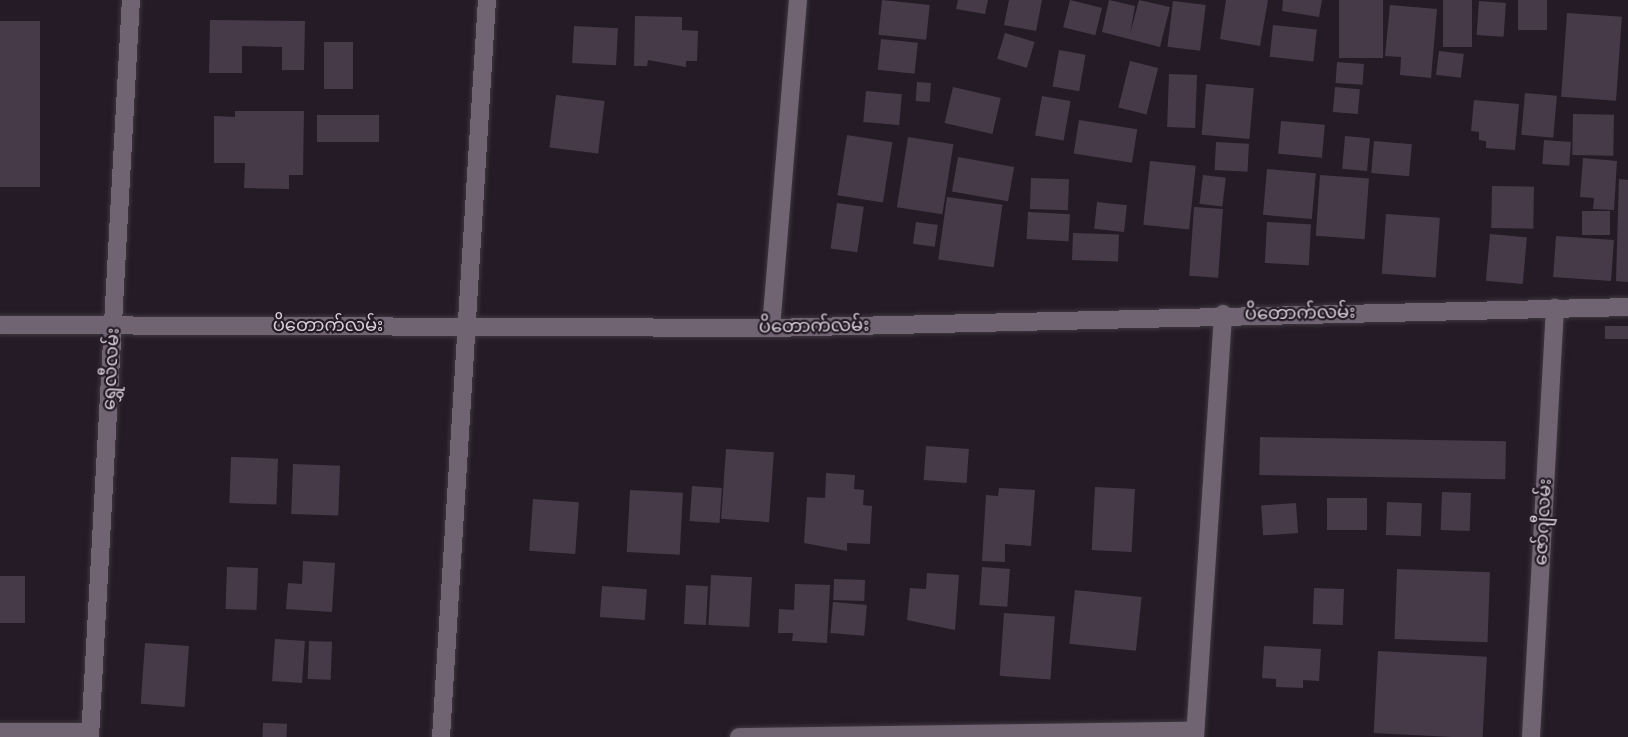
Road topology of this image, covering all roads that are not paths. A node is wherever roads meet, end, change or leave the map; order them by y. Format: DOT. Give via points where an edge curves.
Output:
graph roads {
  1 [pos="131,0"];
  2 [pos="487,0"];
  3 [pos="798,0"];
  4 [pos="1628,307"];
  5 [pos="1555,308"];
  6 [pos="1223,314"];
  7 [pos="114,324"];
  8 [pos="0,325"];
  9 [pos="471,326"];
  10 [pos="771,327"];
  11 [pos="0,732"];
  12 [pos="90,734"];
  13 [pos="1195,734"];
  14 [pos="441,737"];
  15 [pos="739,737"];
  16 [pos="1531,737"];
  1 -- 7 [label="street, ရွှေလီလမ်း"];
  2 -- 9 [label="street"];
  3 -- 10 [label="street"];
  4 -- 5 [label="street, ပိတောက်လမ်း"];
  5 -- 6 [label="street, ပိတောက်လမ်း"];
  5 -- 16 [label="street, ဇော်ဂျီလမ်း"];
  6 -- 10 [label="street, ပိတောက်လမ်း"];
  6 -- 13 [label="street"];
  7 -- 8 [label="street, ပိတောက်လမ်း"];
  7 -- 9 [label="street, ပိတောက်လမ်း"];
  7 -- 12 [label="street, ရွှေလီလမ်း"];
  9 -- 10 [label="street, ပိတောက်လမ်း"];
  9 -- 14 [label="street"];
  11 -- 12 [label="street"];
  13 -- 15 [label="street"];
}
